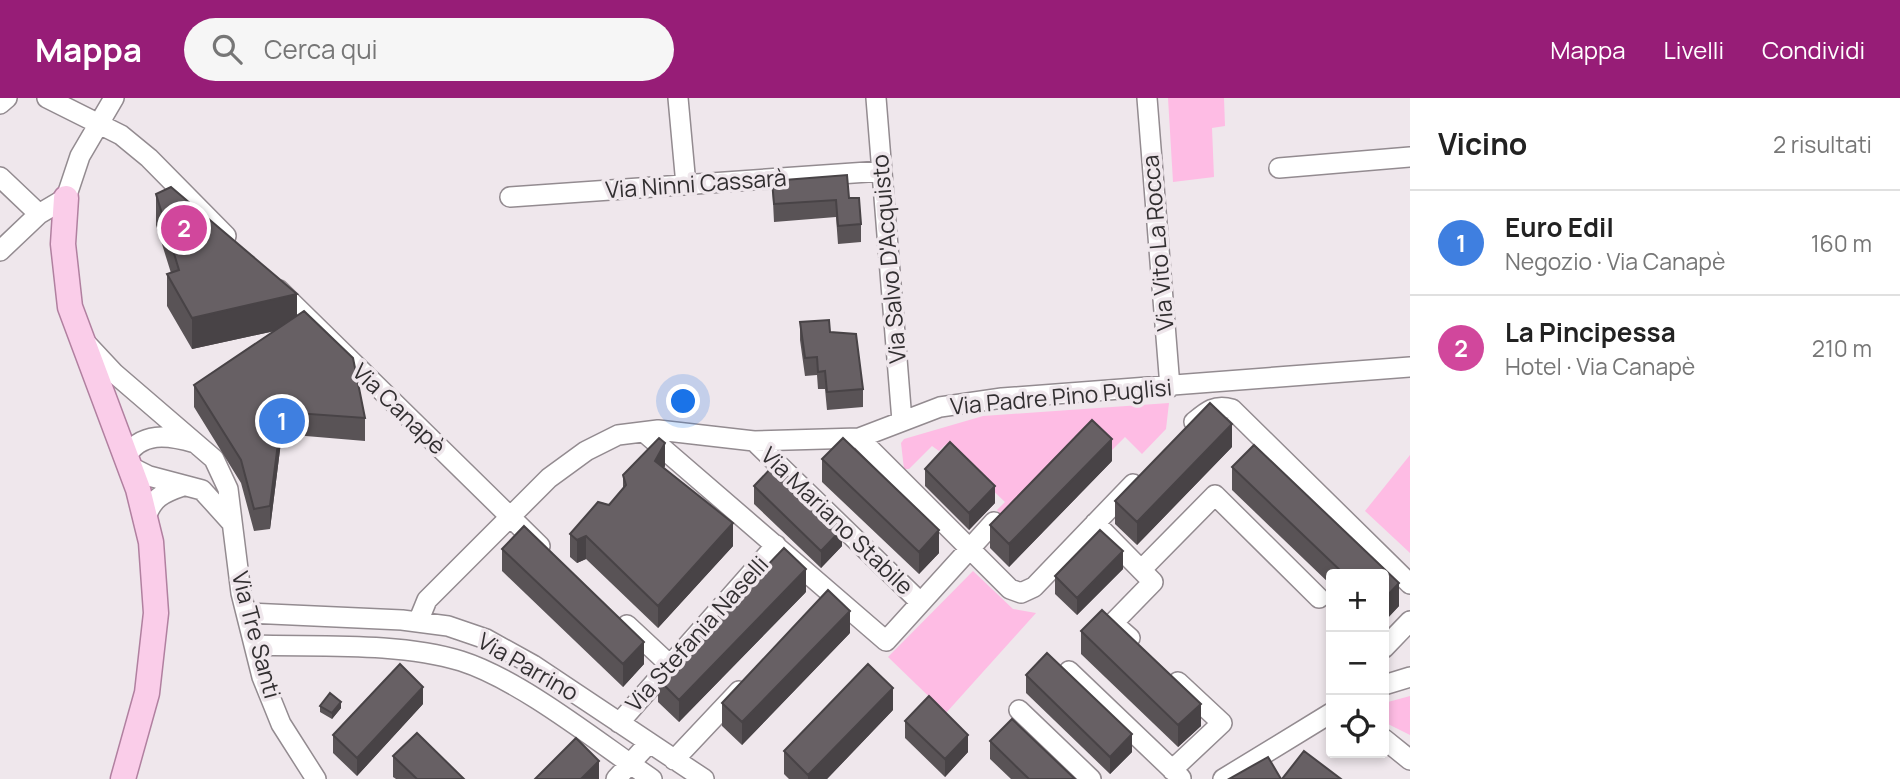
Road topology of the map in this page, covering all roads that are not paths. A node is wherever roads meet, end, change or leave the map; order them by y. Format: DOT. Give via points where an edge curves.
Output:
graph roads {
  1 [pos="6,98"];
  2 [pos="47,98"];
  3 [pos="114,98"];
  4 [pos="678,98"];
  5 [pos="876,98"];
  6 [pos="1147,98"];
  7 [pos="0,104"];
  8 [pos="100,123"];
  9 [pos="1410,157"];
  10 [pos="1279,168"];
  11 [pos="882,171"];
  12 [pos="0,177"];
  13 [pos="685,185"];
  14 [pos="510,197"];
  15 [pos="66,198"];
  16 [pos="39,214"];
  17 [pos="235,246"];
  18 [pos="0,251"];
  19 [pos="264,275"];
  20 [pos="82,338"];
  21 [pos="1410,368"];
  22 [pos="1170,387"];
  23 [pos="902,421"];
  24 [pos="645,432"];
  25 [pos="1180,436"];
  26 [pos="859,438"];
  27 [pos="754,441"];
  28 [pos="196,443"];
  29 [pos="127,462"];
  30 [pos="1142,475"];
  31 [pos="183,486"];
  32 [pos="509,517"];
  33 [pos="145,520"];
  34 [pos="231,522"];
  35 [pos="994,522"];
  36 [pos="1095,523"];
  37 [pos="776,545"];
  38 [pos="970,549"];
  39 [pos="559,563"];
  40 [pos="1141,570"];
  41 [pos="1410,584"];
  42 [pos="1319,598"];
  43 [pos="919,601"];
  44 [pos="609,610"];
  45 [pos="246,612"];
  46 [pos="1410,621"];
  47 [pos="418,622"];
  48 [pos="1389,643"];
  49 [pos="254,645"];
  50 [pos="1143,650"];
  51 [pos="670,665"];
  52 [pos="1162,668"];
  53 [pos="1069,671"];
  54 [pos="1410,677"];
  55 [pos="748,681"];
  56 [pos="1389,683"];
  57 [pos="1019,710"];
  58 [pos="1326,716"];
  59 [pos="619,723"];
  60 [pos="649,743"];
  61 [pos="1389,743"];
  62 [pos="674,760"];
  63 [pos="1410,760"];
  64 [pos="630,764"];
  65 [pos="1177,775"];
  66 [pos="123,779"];
  67 [pos="316,779"];
  68 [pos="616,779"];
  69 [pos="652,779"];
  70 [pos="704,779"];
  71 [pos="1091,779"];
  72 [pos="1223,779"];
  1 -- 7 [label="street"];
  2 -- 8 [label="street"];
  3 -- 8 [label="street"];
  4 -- 13 [label="street"];
  5 -- 11 [label="street, Via Salvo D'Acquisto"];
  6 -- 22 [label="street, Via Vito La Rocca"];
  8 -- 15 [label="street" via="80,156"];
  8 -- 17 [label="street" via="149,158"];
  9 -- 10 [label="street"];
  11 -- 13 [label="street, Via Ninni Cassarà"];
  11 -- 23 [label="street, Via Salvo D'Acquisto"];
  12 -- 16 [label="street"];
  13 -- 14 [label="street, Via Ninni Cassarà"];
  15 -- 16 [label="street"];
  15 -- 20 [label="main road" via="66,284"];
  16 -- 18 [label="street"];
  19 -- 32 [label="street, Via Canapè"];
  20 -- 28 [label="street, Via Tre Santi" via="114,373"];
  20 -- 29 [label="main road"];
  21 -- 22 [label="street, Via Padre Pino Puglisi"];
  22 -- 23 [label="street, Via Padre Pino Puglisi" via="1002,398 940,407"];
  23 -- 26 [label="street, Via Padre Pino Puglisi"];
  24 -- 27 [label="street, Via Padre Pino Puglisi"];
  24 -- 32 [label="street, Via Padre Pino Puglisi" via="618,435 586,451 549,478"];
  24 -- 37 [label="street"];
  25 -- 41 [label="street" via="1209,409 1232,409"];
  26 -- 27 [label="street, Via Padre Pino Puglisi"];
  26 -- 38 [label="street"];
  27 -- 43 [label="street, Via Mariano Stabile"];
  28 -- 29 [label="street" via="176,437 140,441"];
  28 -- 34 [label="street, Via Tre Santi" via="214,459 228,489"];
  29 -- 31 [label="street"];
  29 -- 33 [label="main road"];
  30 -- 36 [label="street"];
  31 -- 33 [label="street" via="163,492 151,503"];
  31 -- 34 [label="street" via="202,491"];
  32 -- 39 [label="street, Via Canapè"];
  32 -- 47 [label="street, Via Padre Pino Puglisi" via="427,600"];
  33 -- 66 [label="main road" via="156,612 147,693"];
  34 -- 45 [label="street, Via Tre Santi"];
  35 -- 38 [label="street"];
  36 -- 38 [label="street" via="1034,587 1021,593 1010,589"];
  36 -- 40 [label="street"];
  37 -- 43 [label="street" via="825,597 886,640"];
  37 -- 51 [label="street, Via Stefania Naselli"];
  38 -- 43 [label="street"];
  40 -- 42 [label="street" via="1215,495"];
  40 -- 50 [label="street" via="1153,582 1113,623"];
  44 -- 51 [label="street"];
  45 -- 47 [label="street, Via Parrino"];
  45 -- 49 [label="street, Via Tre Santi"];
  46 -- 48 [label="street"];
  47 -- 59 [label="street, Via Parrino" via="486,639"];
  49 -- 64 [label="street, Via Parrino" via="396,650 462,662 499,679"];
  49 -- 67 [label="street, Via Tre Santi" via="281,724"];
  51 -- 59 [label="street, Via Stefania Naselli"];
  52 -- 65 [label="street" via="1222,723"];
  53 -- 65 [label="street"];
  54 -- 56 [label="street"];
  55 -- 62 [label="street"];
  57 -- 71 [label="street"];
  58 -- 72 [label="street"];
  59 -- 60 [label="street, Via Parrino"];
  60 -- 62 [label="street, Via Parrino"];
  60 -- 64 [label="street"];
  61 -- 63 [label="street"];
  62 -- 70 [label="street, Via Parrino"];
  64 -- 68 [label="street"];
  64 -- 69 [label="street, Via Parrino"];
}
